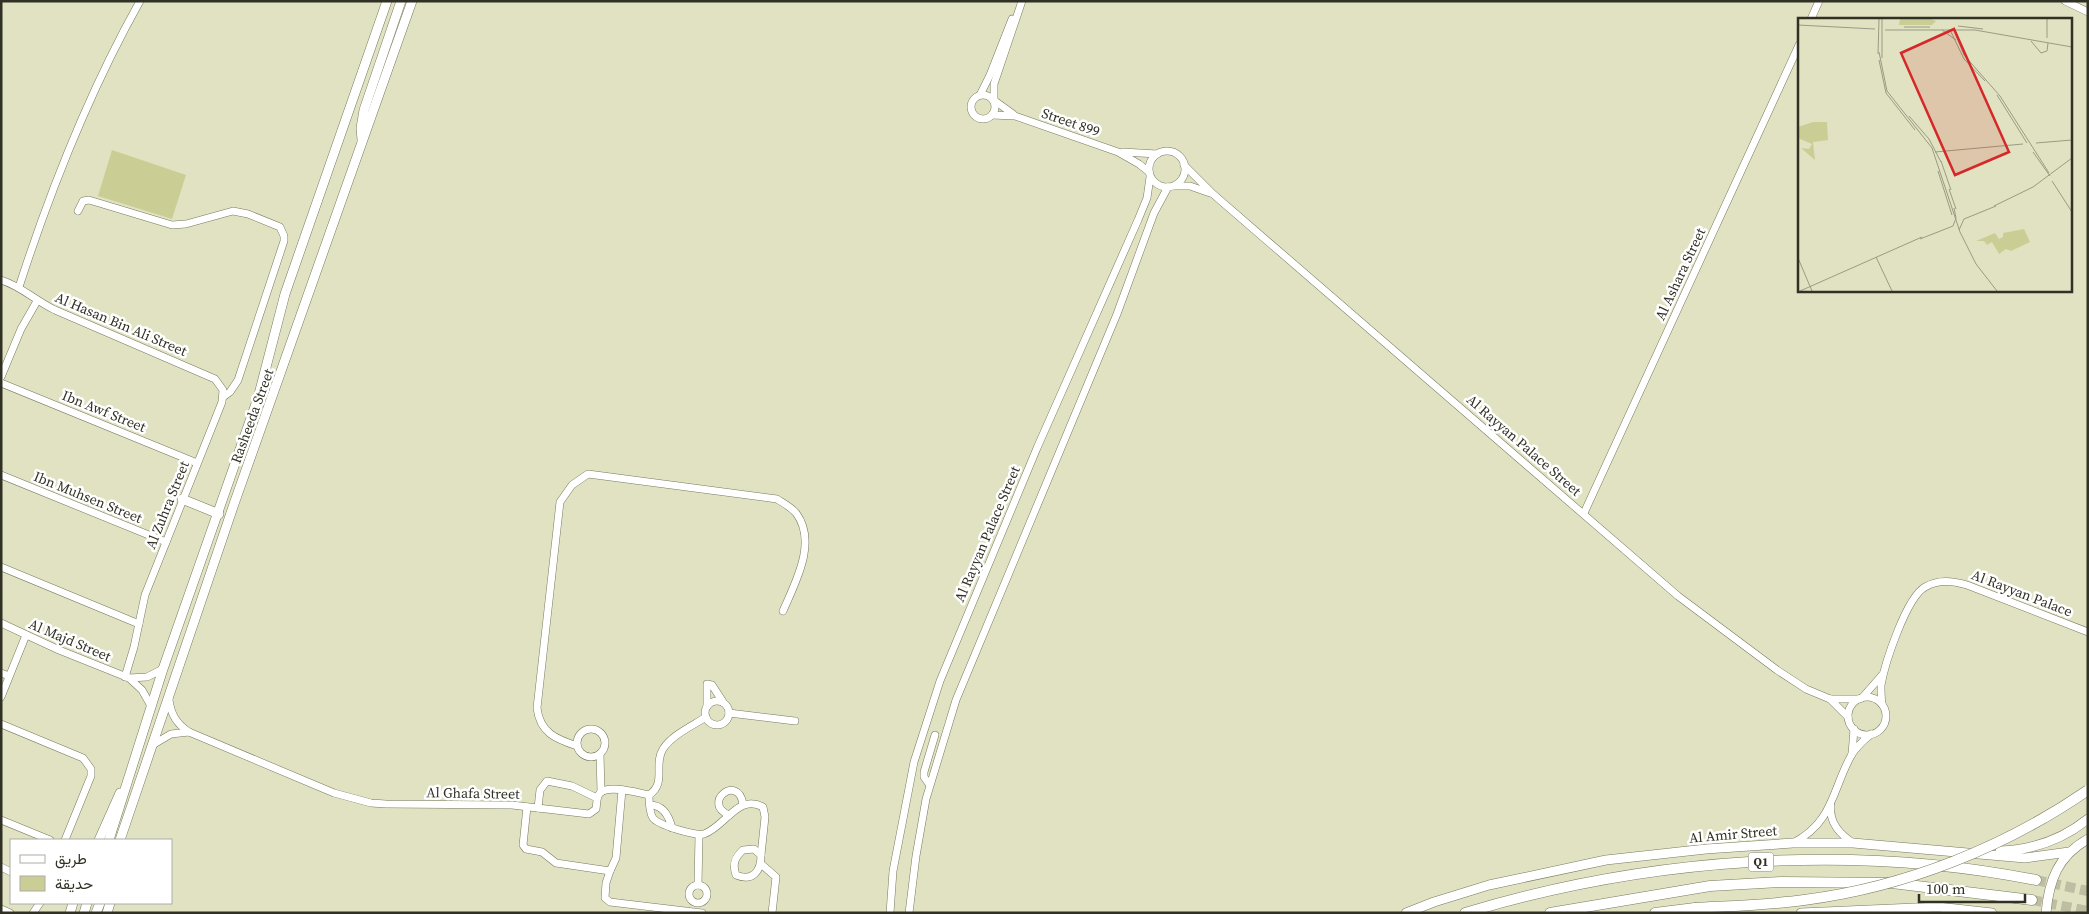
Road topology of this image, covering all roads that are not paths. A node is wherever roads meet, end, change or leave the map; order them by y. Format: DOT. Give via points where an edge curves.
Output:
graph roads {
  1 [pos="140,1"];
  2 [pos="386,1"];
  3 [pos="401,1"];
  4 [pos="412,1"];
  5 [pos="417,1"];
  6 [pos="1022,1"];
  7 [pos="1819,1"];
  8 [pos="2065,1"];
  9 [pos="2088,12"];
  10 [pos="1811,18"];
  11 [pos="1798,47"];
  12 [pos="386,73"];
  13 [pos="980,95"];
  14 [pos="994,100"];
  15 [pos="992,116"];
  16 [pos="1015,116"];
  17 [pos="362,145"];
  18 [pos="1118,152"];
  19 [pos="1156,154"];
  20 [pos="1184,165"];
  21 [pos="1150,175"];
  22 [pos="1169,187"];
  23 [pos="1213,194"];
  24 [pos="78,211"];
  25 [pos="1,280"];
  26 [pos="19,287"];
  27 [pos="37,301"];
  28 [pos="1,377"];
  29 [pos="1,383"];
  30 [pos="223,397"];
  31 [pos="197,463"];
  32 [pos="1,476"];
  33 [pos="182,499"];
  34 [pos="1584,513"];
  35 [pos="218,514"];
  36 [pos="166,542"];
  37 [pos="1,567"];
  38 [pos="783,611"];
  39 [pos="1,623"];
  40 [pos="139,624"];
  41 [pos="2088,632"];
  42 [pos="26,635"];
  43 [pos="164,669"];
  44 [pos="1,673"];
  45 [pos="1884,673"];
  46 [pos="9,676"];
  47 [pos="127,677"];
  48 [pos="1,697"];
  49 [pos="1860,698"];
  50 [pos="169,700"];
  51 [pos="1830,700"];
  52 [pos="723,702"];
  53 [pos="1882,704"];
  54 [pos="151,706"];
  55 [pos="707,706"];
  56 [pos="729,712"];
  57 [pos="706,717"];
  58 [pos="1848,717"];
  59 [pos="795,721"];
  60 [pos="1,724"];
  61 [pos="1854,729"];
  62 [pos="189,732"];
  63 [pos="923,734"];
  64 [pos="1871,734"];
  65 [pos="935,735"];
  66 [pos="944,736"];
  67 [pos="154,744"];
  68 [pos="577,746"];
  69 [pos="600,754"];
  70 [pos="1852,755"];
  71 [pos="126,782"];
  72 [pos="930,784"];
  73 [pos="622,790"];
  74 [pos="2088,790"];
  75 [pos="599,795"];
  76 [pos="649,795"];
  77 [pos="1831,803"];
  78 [pos="743,804"];
  79 [pos="650,806"];
  80 [pos="527,807"];
  81 [pos="538,808"];
  82 [pos="130,812"];
  83 [pos="729,815"];
  84 [pos="2088,819"];
  85 [pos="1,820"];
  86 [pos="672,828"];
  87 [pos="699,835"];
  88 [pos="2088,838"];
  89 [pos="48,839"];
  90 [pos="64,839"];
  91 [pos="99,839"];
  92 [pos="109,839"];
  93 [pos="120,839"];
  94 [pos="127,839"];
  95 [pos="1792,843"];
  96 [pos="1853,843"];
  97 [pos="1952,851"];
  98 [pos="2069,852"];
  99 [pos="761,855"];
  100 [pos="761,864"];
  101 [pos="610,871"];
  102 [pos="2036,880"];
  103 [pos="698,885"];
  104 [pos="2032,900"];
  105 [pos="1,909"];
  106 [pos="10,913"];
  107 [pos="702,913"];
  108 [pos="772,913"];
  109 [pos="890,913"];
  110 [pos="909,913"];
  111 [pos="1406,913"];
  112 [pos="1465,913"];
  113 [pos="1550,913"];
  114 [pos="1655,913"];
  115 [pos="1800,913"];
  116 [pos="1992,913"];
  117 [pos="2046,913"];
  1 -- 26 [label="street" via="74,135"];
  2 -- 35 [label="main road, Rasheeda Street" via="285,294 258,398"];
  3 -- 17 [label="main road" via="364,110"];
  4 -- 12 [label="main road, Rasheeda Street"];
  5 -- 12 [label="main road" via="398,52"];
  6 -- 13 [label="street"];
  6 -- 14 [label="street" via="994,84"];
  7 -- 10 [label="street"];
  8 -- 9 [label="street"];
  11 -- 34 [label="street, Al Ashara Street"];
  12 -- 17 [label="main road, Rasheeda Street"];
  13 -- 14 [label="street" via="986,94"];
  13 -- 15 [label="street" via="971,103 972,112 981,119"];
  14 -- 15 [label="street" via="996,109"];
  14 -- 16 [label="street, Street 899"];
  15 -- 16 [label="street, Street 899"];
  16 -- 18 [label="street, Street 899"];
  17 -- 50 [label="main road, Rasheeda Street" via="234,504"];
  18 -- 19 [label="street, Street 899"];
  18 -- 21 [label="street, Street 899" via="1139,164"];
  19 -- 20 [label="street" via="1173,152"];
  19 -- 21 [label="street" via="1150,162"];
  20 -- 22 [label="street" via="1183,176"];
  20 -- 23 [label="street, Al Rayyan Palace Street"];
  21 -- 22 [label="street" via="1156,184"];
  21 -- 63 [label="street, Al Rayyan Palace Street" via="1147,198 1037,448 940,681"];
  22 -- 23 [label="street, Al Rayyan Palace Street" via="1190,186"];
  22 -- 66 [label="street" via="1154,213 1117,314 971,662"];
  23 -- 34 [label="street, Al Rayyan Palace Street"];
  24 -- 30 [label="street, Al Zuhra Street" via="83,201 89,200 165,224 179,225 233,212 248,214 280,227 284,241 238,380"];
  25 -- 26 [label="street, Al Hasan Bin Ali Street"];
  26 -- 27 [label="street, Al Hasan Bin Ali Street"];
  27 -- 28 [label="street"];
  27 -- 30 [label="street, Al Hasan Bin Ali Street" via="216,379 223,390"];
  29 -- 31 [label="street, Ibn Awf Street"];
  30 -- 31 [label="street, Al Zuhra Street"];
  31 -- 33 [label="street, Al Zuhra Street"];
  32 -- 36 [label="street, Ibn Muhsen Street"];
  33 -- 35 [label="main road"];
  33 -- 36 [label="street, Al Zuhra Street"];
  34 -- 51 [label="street, Al Rayyan Palace Street" via="1678,596 1777,670"];
  35 -- 43 [label="main road, Rasheeda Street"];
  36 -- 40 [label="street, Al Zuhra Street" via="145,595"];
  37 -- 40 [label="street"];
  38 -- 68 [label="street" via="801,570 805,533 795,512 777,499 588,474 580,479 560,502 536,708 542,726 550,736"];
  39 -- 42 [label="street, Al Majd Street"];
  40 -- 47 [label="street, Al Zuhra Street"];
  41 -- 45 [label="street, Al Rayyan Palace" via="1967,584 1937,583 1914,596 1906,609"];
  42 -- 46 [label="street"];
  42 -- 47 [label="street, Al Majd Street"];
  43 -- 47 [label="street" via="147,677"];
  43 -- 54 [label="main road, Rasheeda Street"];
  44 -- 46 [label="street"];
  45 -- 49 [label="street, Al Rayyan Palace"];
  45 -- 53 [label="street, Al Rayyan Palace"];
  46 -- 48 [label="street"];
  47 -- 54 [label="street, Al Majd Street" via="142,690"];
  49 -- 51 [label="street, Al Rayyan Palace Street"];
  49 -- 53 [label="street" via="1873,698"];
  49 -- 58 [label="street" via="1849,710"];
  50 -- 62 [label="street, Al Ghafa Street" via="177,722"];
  50 -- 67 [label="main road, Rasheeda Street"];
  51 -- 58 [label="street, Al Rayyan Palace Street"];
  52 -- 55 [label="street" via="716,701"];
  52 -- 55 [label="street" via="710,683 706,688"];
  52 -- 56 [label="street"];
  53 -- 64 [label="street" via="1884,722"];
  54 -- 71 [label="main road, Rasheeda Street"];
  55 -- 57 [label="street"];
  56 -- 57 [label="street" via="726,720 719,724 711,723"];
  56 -- 59 [label="street"];
  57 -- 76 [label="street" via="662,750 660,781"];
  58 -- 61 [label="street"];
  60 -- 90 [label="street" via="83,758 88,763 91,776"];
  61 -- 64 [label="street"];
  61 -- 70 [label="street"];
  62 -- 67 [label="street" via="171,734"];
  62 -- 80 [label="street, Al Ghafa Street" via="334,793 371,803"];
  63 -- 65 [label="street"];
  63 -- 109 [label="street, Al Rayyan Palace Street" via="898,842"];
  64 -- 70 [label="street"];
  65 -- 66 [label="street"];
  65 -- 72 [label="street" via="924,772"];
  66 -- 72 [label="street"];
  67 -- 82 [label="main road, Rasheeda Street"];
  68 -- 69 [label="street" via="584,755"];
  68 -- 69 [label="street" via="582,732 593,729 604,739"];
  69 -- 75 [label="street"];
  70 -- 77 [label="street"];
  71 -- 91 [label="main road"];
  71 -- 92 [label="main road, Rasheeda Street"];
  72 -- 110 [label="street"];
  73 -- 75 [label="street" via="608,789"];
  73 -- 76 [label="street"];
  73 -- 101 [label="street" via="616,858"];
  74 -- 114 [label="highway, bridge" via="1996,843 1910,877 1804,900"];
  75 -- 81 [label="street, Al Ghafa Street" via="596,809 590,814"];
  75 -- 81 [label="street" via="547,781 540,790"];
  76 -- 79 [label="street"];
  77 -- 95 [label="street" via="1815,829"];
  77 -- 96 [label="street" via="1831,819 1844,837"];
  78 -- 83 [label="street"];
  78 -- 83 [label="street" via="737,792 723,793 719,806"];
  78 -- 99 [label="street" via="754,802 763,807 766,817"];
  79 -- 86 [label="street" via="652,817"];
  79 -- 86 [label="street" via="655,805 665,812"];
  80 -- 81 [label="street, Al Ghafa Street"];
  80 -- 101 [label="street" via="523,845 526,849 542,852 556,863"];
  82 -- 93 [label="main road, Rasheeda Street"];
  82 -- 94 [label="main road"];
  83 -- 87 [label="street" via="716,827"];
  84 -- 97 [label="main road" via="2037,846 2012,850"];
  85 -- 89 [label="street"];
  86 -- 87 [label="street"];
  87 -- 103 [label="street"];
  88 -- 98 [label="main road"];
  95 -- 96 [label="main road, Al Amir Street"];
  95 -- 111 [label="main road, Al Amir Street" via="1606,860 1489,885"];
  96 -- 97 [label="main road, Al Amir Street"];
  97 -- 98 [label="main road, Al Amir Street" via="2026,858"];
  98 -- 117 [label="main road" via="2050,884"];
  99 -- 100 [label="street"];
  99 -- 100 [label="street" via="754,850 743,850 736,857 736,875 750,877"];
  100 -- 108 [label="street" via="776,877"];
  101 -- 107 [label="street" via="604,898 610,902"];
  102 -- 112 [label="highway, Q1" via="2000,873 1884,862 1818,860 1729,864 1645,873 1510,899"];
  104 -- 113 [label="highway, Q1" via="1892,883 1781,882 1710,886"];
  105 -- 106 [label="street"];
  115 -- 116 [label="main road" via="1938,907"];
}
